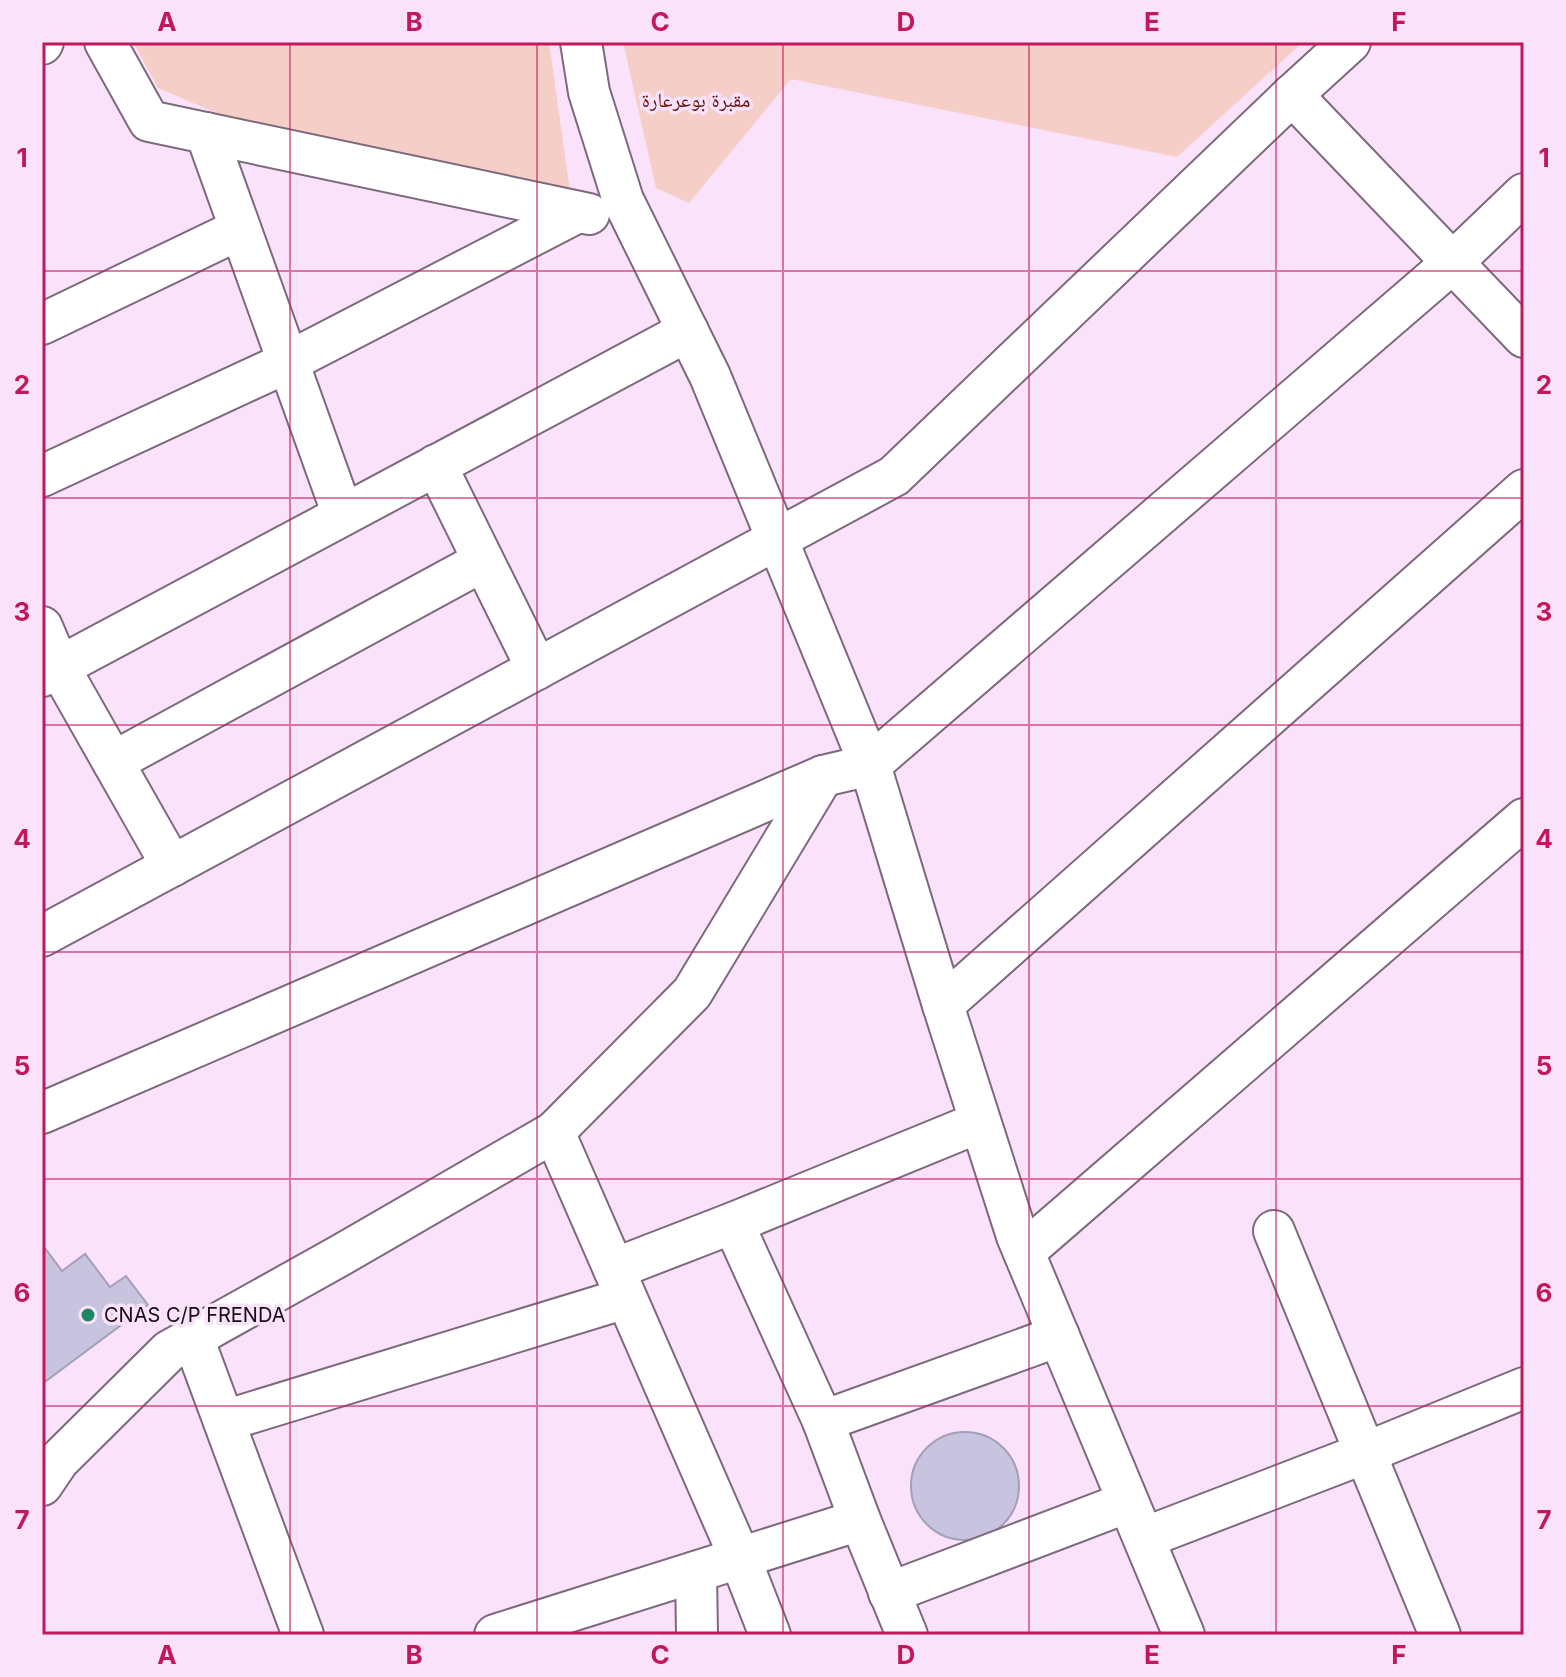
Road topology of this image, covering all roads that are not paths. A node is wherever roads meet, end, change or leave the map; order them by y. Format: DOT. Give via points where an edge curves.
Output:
graph roads {
  1 [pos="105,42"];
  2 [pos="581,42"];
  3 [pos="1350,42"];
  4 [pos="1292,95"];
  5 [pos="206,133"];
  6 [pos="1524,194"];
  7 [pos="578,212"];
  8 [pos="635,224"];
  9 [pos="240,229"];
  10 [pos="1452,263"];
  11 [pos="42,324"];
  12 [pos="688,331"];
  13 [pos="1524,337"];
  14 [pos="288,362"];
  15 [pos="436,465"];
  16 [pos="42,476"];
  17 [pos="1524,490"];
  18 [pos="343,515"];
  19 [pos="778,540"];
  20 [pos="483,561"];
  21 [pos="42,627"];
  22 [pos="537,669"];
  23 [pos="51,672"];
  24 [pos="113,762"];
  25 [pos="870,765"];
  26 [pos="823,776"];
  27 [pos="1524,819"];
  28 [pos="172,866"];
  29 [pos="42,936"];
  30 [pos="943,1005"];
  31 [pos="42,1113"];
  32 [pos="980,1122"];
  33 [pos="554,1132"];
  34 [pos="733,1223"];
  35 [pos="1274,1231"];
  36 [pos="1024,1252"];
  37 [pos="620,1284"];
  38 [pos="1059,1336"];
  39 [pos="193,1338"];
  40 [pos="1524,1388"];
  41 [pos="224,1421"];
  42 [pos="823,1421"];
  43 [pos="1365,1453"];
  44 [pos="42,1485"];
  45 [pos="1128,1502"];
  46 [pos="860,1520"];
  47 [pos="1144,1538"];
  48 [pos="740,1558"];
  49 [pos="696,1572"];
  50 [pos="889,1593"];
  51 [pos="573,1623"];
  52 [pos="303,1635"];
  53 [pos="495,1635"];
  54 [pos="697,1635"];
  55 [pos="770,1635"];
  56 [pos="907,1635"];
  57 [pos="1184,1635"];
  58 [pos="1440,1635"];
  1 -- 5 [label="street" via="149,121"];
  2 -- 8 [label="street" via="589,92"];
  3 -- 4 [label="street"];
  4 -- 10 [label="street"];
  4 -- 19 [label="street" via="894,476"];
  5 -- 7 [label="street"];
  5 -- 9 [label="street"];
  6 -- 10 [label="street"];
  7 -- 8 [label="street"];
  7 -- 14 [label="street"];
  8 -- 12 [label="street"];
  9 -- 11 [label="street"];
  9 -- 14 [label="street"];
  10 -- 13 [label="street"];
  10 -- 25 [label="street"];
  12 -- 15 [label="street"];
  12 -- 19 [label="street"];
  14 -- 16 [label="street"];
  14 -- 18 [label="street"];
  15 -- 18 [label="street"];
  15 -- 20 [label="street"];
  17 -- 30 [label="street"];
  18 -- 23 [label="street"];
  19 -- 22 [label="street"];
  19 -- 25 [label="street"];
  20 -- 22 [label="street"];
  20 -- 24 [label="street"];
  21 -- 23 [label="street"];
  22 -- 28 [label="street"];
  23 -- 24 [label="street"];
  24 -- 28 [label="street"];
  25 -- 26 [label="street"];
  25 -- 30 [label="street"];
  26 -- 31 [label="street"];
  26 -- 33 [label="street" via="692,993"];
  27 -- 36 [label="street"];
  28 -- 29 [label="street"];
  30 -- 32 [label="street"];
  32 -- 34 [label="street"];
  32 -- 36 [label="street"];
  33 -- 37 [label="street"];
  33 -- 39 [label="street"];
  34 -- 37 [label="street"];
  34 -- 42 [label="street"];
  35 -- 43 [label="street"];
  36 -- 38 [label="street"];
  37 -- 41 [label="street"];
  37 -- 48 [label="street"];
  38 -- 42 [label="street"];
  38 -- 45 [label="street"];
  39 -- 41 [label="street"];
  39 -- 44 [label="street" via="169,1351 59,1460"];
  40 -- 43 [label="street"];
  41 -- 52 [label="street"];
  42 -- 46 [label="street"];
  43 -- 47 [label="street"];
  43 -- 58 [label="street"];
  45 -- 47 [label="street"];
  45 -- 50 [label="street"];
  46 -- 48 [label="street"];
  46 -- 50 [label="street"];
  47 -- 57 [label="street"];
  48 -- 49 [label="street"];
  48 -- 55 [label="street"];
  49 -- 51 [label="street"];
  49 -- 54 [label="street"];
  50 -- 56 [label="street"];
  51 -- 53 [label="street"];
}
